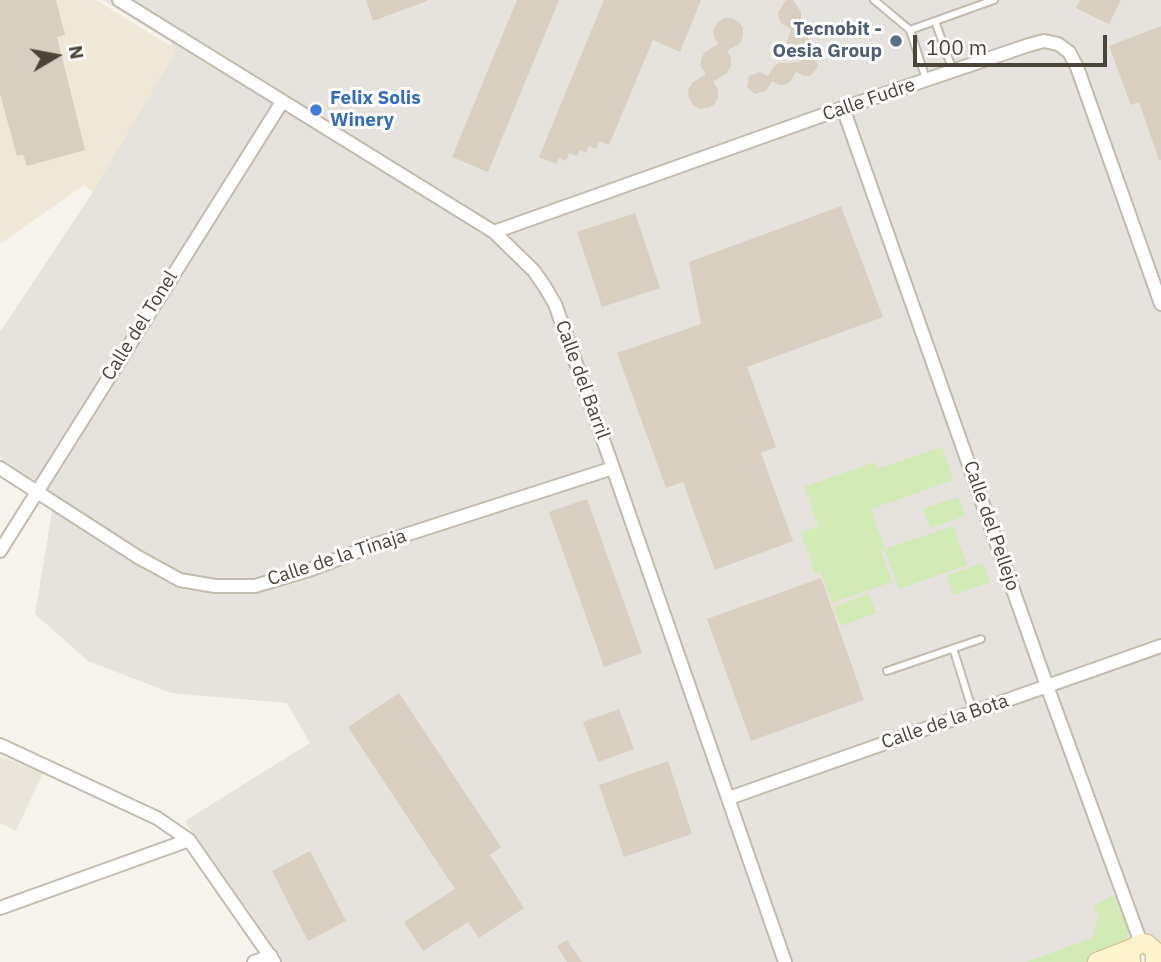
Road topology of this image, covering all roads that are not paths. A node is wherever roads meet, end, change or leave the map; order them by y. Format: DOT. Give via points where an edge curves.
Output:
graph roads {
  1 [pos="119,0"];
  2 [pos="874,0"];
  3 [pos="994,0"];
  4 [pos="935,21"];
  5 [pos="909,30"];
  6 [pos="953,71"];
  7 [pos="927,81"];
  8 [pos="282,102"];
  9 [pos="843,108"];
  10 [pos="494,232"];
  11 [pos="1161,304"];
  12 [pos="0,468"];
  13 [pos="613,468"];
  14 [pos="36,492"];
  15 [pos="0,551"];
  16 [pos="981,639"];
  17 [pos="1161,646"];
  18 [pos="953,648"];
  19 [pos="887,671"];
  20 [pos="1047,686"];
  21 [pos="973,712"];
  22 [pos="0,745"];
  23 [pos="729,798"];
  24 [pos="189,839"];
  25 [pos="0,908"];
  26 [pos="1143,948"];
  27 [pos="272,959"];
  28 [pos="1157,961"];
  29 [pos="254,962"];
  30 [pos="785,962"];
  31 [pos="1097,962"];
  1 -- 8 [label="street, Calle del Barril"];
  2 -- 5 [label="lane"];
  3 -- 4 [label="lane"];
  4 -- 5 [label="lane"];
  4 -- 6 [label="lane"];
  5 -- 7 [label="lane"];
  6 -- 7 [label="street, Calle Fudre"];
  6 -- 11 [label="street, Calle Fudre" via="1044,41 1069,52"];
  7 -- 9 [label="street, Calle Fudre"];
  8 -- 10 [label="street, Calle del Barril"];
  8 -- 14 [label="street, Calle del Tonel"];
  9 -- 10 [label="street, Calle Fudre"];
  9 -- 20 [label="street, Calle del Pellejo"];
  10 -- 13 [label="street, Calle del Barril" via="534,271 555,304"];
  12 -- 14 [label="street, Calle de la Tinaja"];
  13 -- 14 [label="street, Calle de la Tinaja" via="255,586 180,580"];
  13 -- 23 [label="street, Calle del Barril"];
  14 -- 15 [label="street, Calle del Tonel"];
  16 -- 18 [label="lane"];
  17 -- 20 [label="street, Calle de la Bota"];
  18 -- 19 [label="lane"];
  18 -- 21 [label="lane"];
  20 -- 21 [label="street, Calle de la Bota"];
  20 -- 26 [label="street, Calle del Pellejo"];
  21 -- 23 [label="street, Calle de la Bota"];
  22 -- 24 [label="street" via="157,817"];
  23 -- 30 [label="street, Calle del Barril"];
  24 -- 25 [label="street"];
  24 -- 27 [label="street"];
  26 -- 28 [label="street" via="1155,951"];
  26 -- 31 [label="street"];
  27 -- 29 [label="street"];
}
